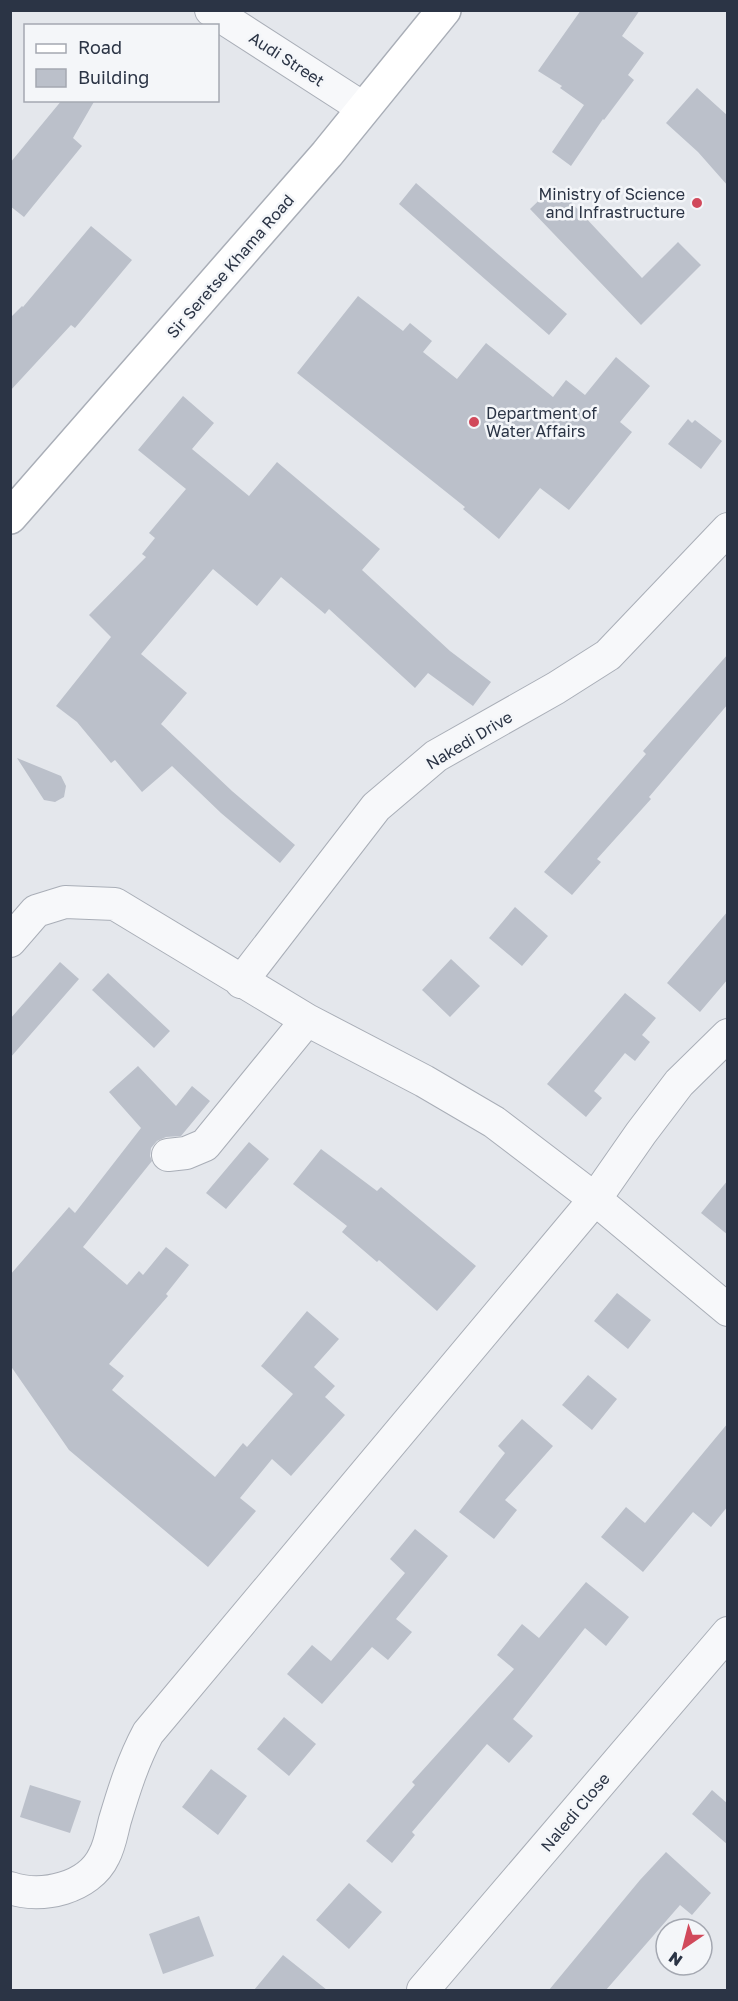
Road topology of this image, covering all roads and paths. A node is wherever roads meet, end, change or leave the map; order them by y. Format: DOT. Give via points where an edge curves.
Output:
graph roads {
  1 [pos="212,10"];
  2 [pos="444,10"];
  3 [pos="363,108"];
  4 [pos="10,517"];
  5 [pos="728,529"];
  6 [pos="10,941"];
  7 [pos="241,982"];
  8 [pos="306,1020"];
  9 [pos="728,1035"];
  10 [pos="168,1155"];
  11 [pos="595,1199"];
  12 [pos="728,1310"];
  13 [pos="728,1633"];
  14 [pos="10,1888"];
  15 [pos="423,1990"];
  1 -- 3 [label="street, Audi Street"];
  2 -- 3 [label="main road, Sir Seretse Khama Road"];
  3 -- 4 [label="main road, Sir Seretse Khama Road"];
  5 -- 7 [label="street, Nakedi Drive" via="609,655 436,756 376,807"];
  6 -- 7 [label="street" via="36,911 65,902 115,904"];
  7 -- 8 [label="street"];
  8 -- 10 [label="street" via="205,1144 186,1153"];
  8 -- 11 [label="street" via="494,1122"];
  9 -- 11 [label="street" via="679,1083"];
  11 -- 12 [label="street"];
  11 -- 14 [label="street" via="148,1733 130,1771 104,1857 89,1875 68,1887 48,1892"];
  13 -- 15 [label="street, Naledi Close"];
}
